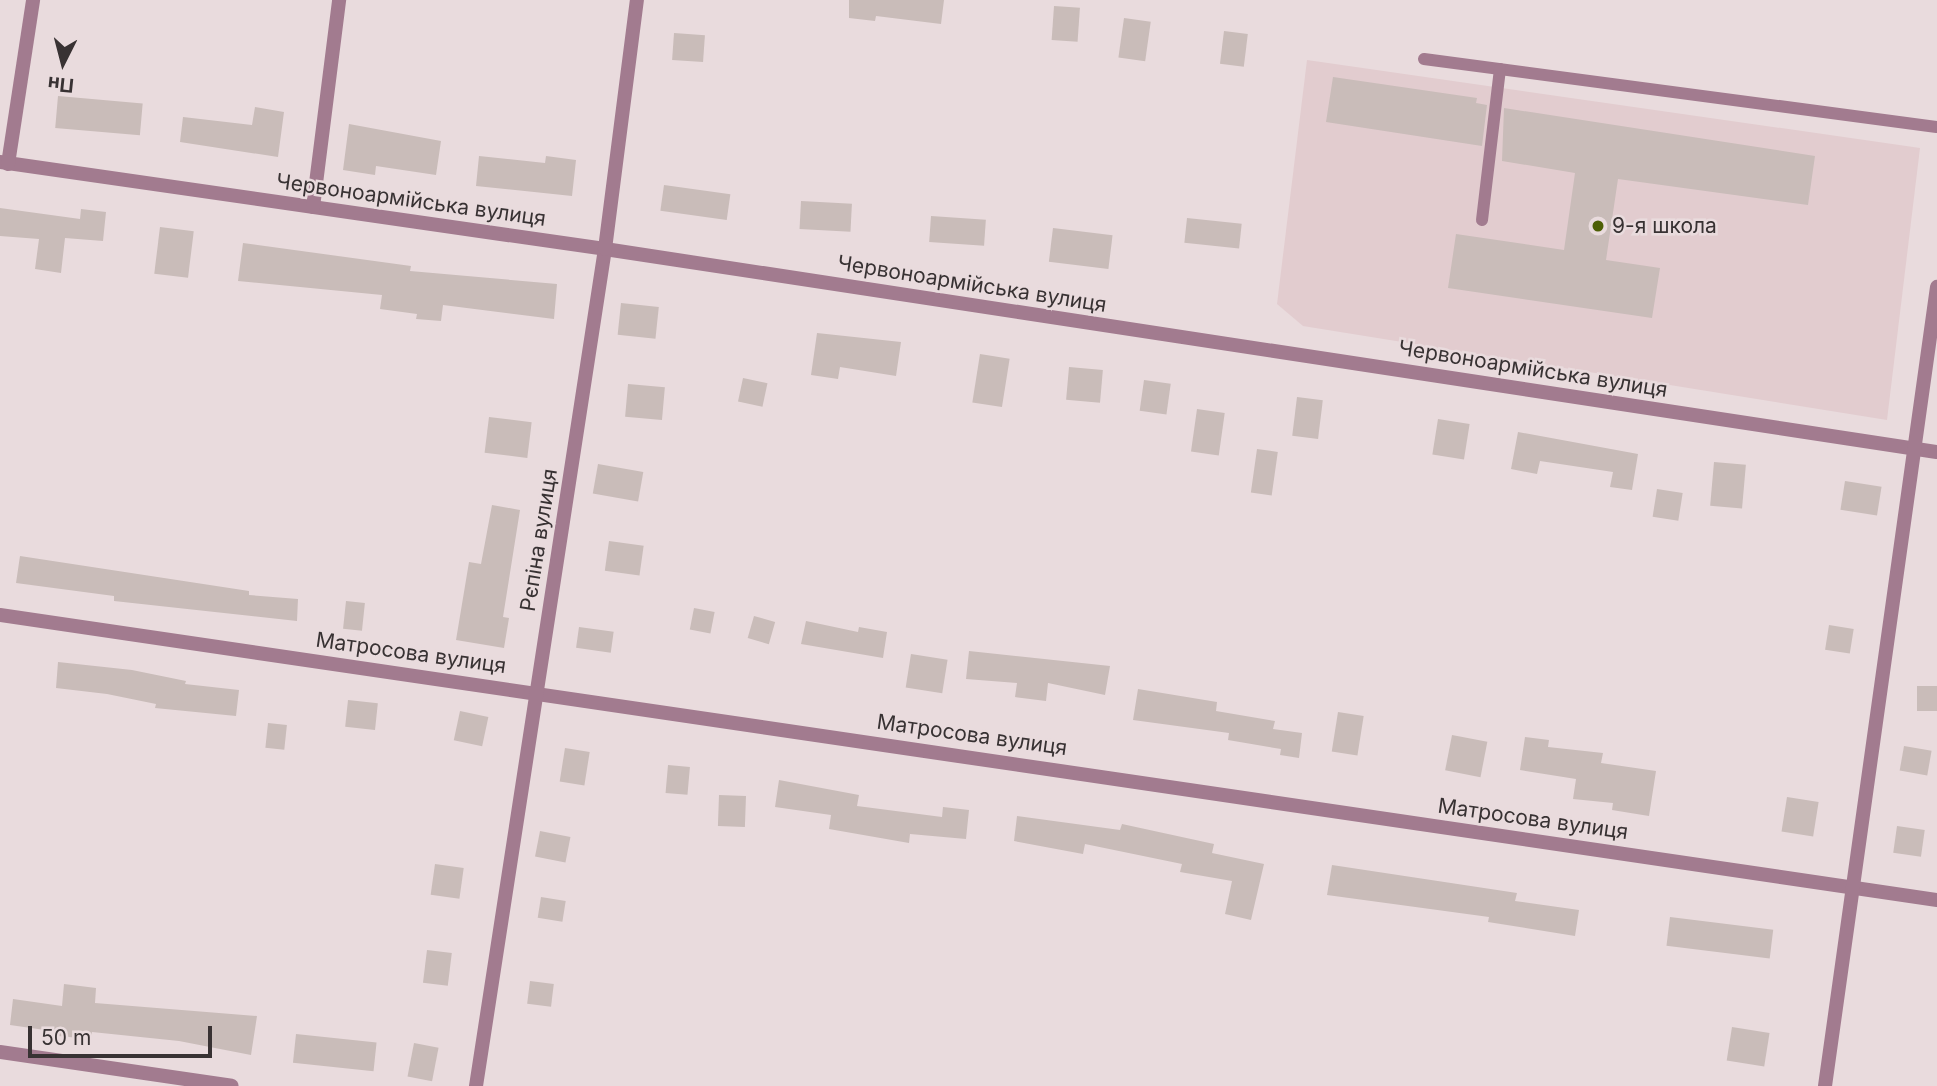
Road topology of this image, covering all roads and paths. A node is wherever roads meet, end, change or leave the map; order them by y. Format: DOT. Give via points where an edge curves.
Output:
graph roads {
  1 [pos="33,0"];
  2 [pos="339,0"];
  3 [pos="637,0"];
  4 [pos="1424,60"];
  5 [pos="1500,69"];
  6 [pos="1937,127"];
  7 [pos="4,163"];
  8 [pos="313,207"];
  9 [pos="1482,220"];
  10 [pos="605,249"];
  11 [pos="1937,287"];
  12 [pos="1917,449"];
  13 [pos="1937,452"];
  14 [pos="0,615"];
  15 [pos="537,692"];
  16 [pos="1851,887"];
  17 [pos="1937,900"];
  18 [pos="0,1052"];
  19 [pos="232,1086"];
  20 [pos="476,1086"];
  21 [pos="1825,1086"];
  1 -- 7 [label="street"];
  2 -- 8 [label="street"];
  3 -- 10 [label="street, Рєпіна вулиця"];
  4 -- 5 [label="lane"];
  5 -- 6 [label="lane"];
  5 -- 9 [label="lane"];
  7 -- 8 [label="street, Червоноармійська вулиця"];
  8 -- 10 [label="street, Червоноармійська вулиця"];
  10 -- 12 [label="street, Червоноармійська вулиця"];
  10 -- 15 [label="street, Рєпіна вулиця"];
  11 -- 12 [label="street"];
  12 -- 13 [label="street, Червоноармійська вулиця"];
  12 -- 16 [label="street"];
  14 -- 15 [label="street, Матросова вулиця"];
  15 -- 16 [label="street, Матросова вулиця"];
  15 -- 20 [label="street, Рєпіна вулиця"];
  16 -- 17 [label="street, Матросова вулиця"];
  16 -- 21 [label="street"];
  18 -- 19 [label="street"];
}
